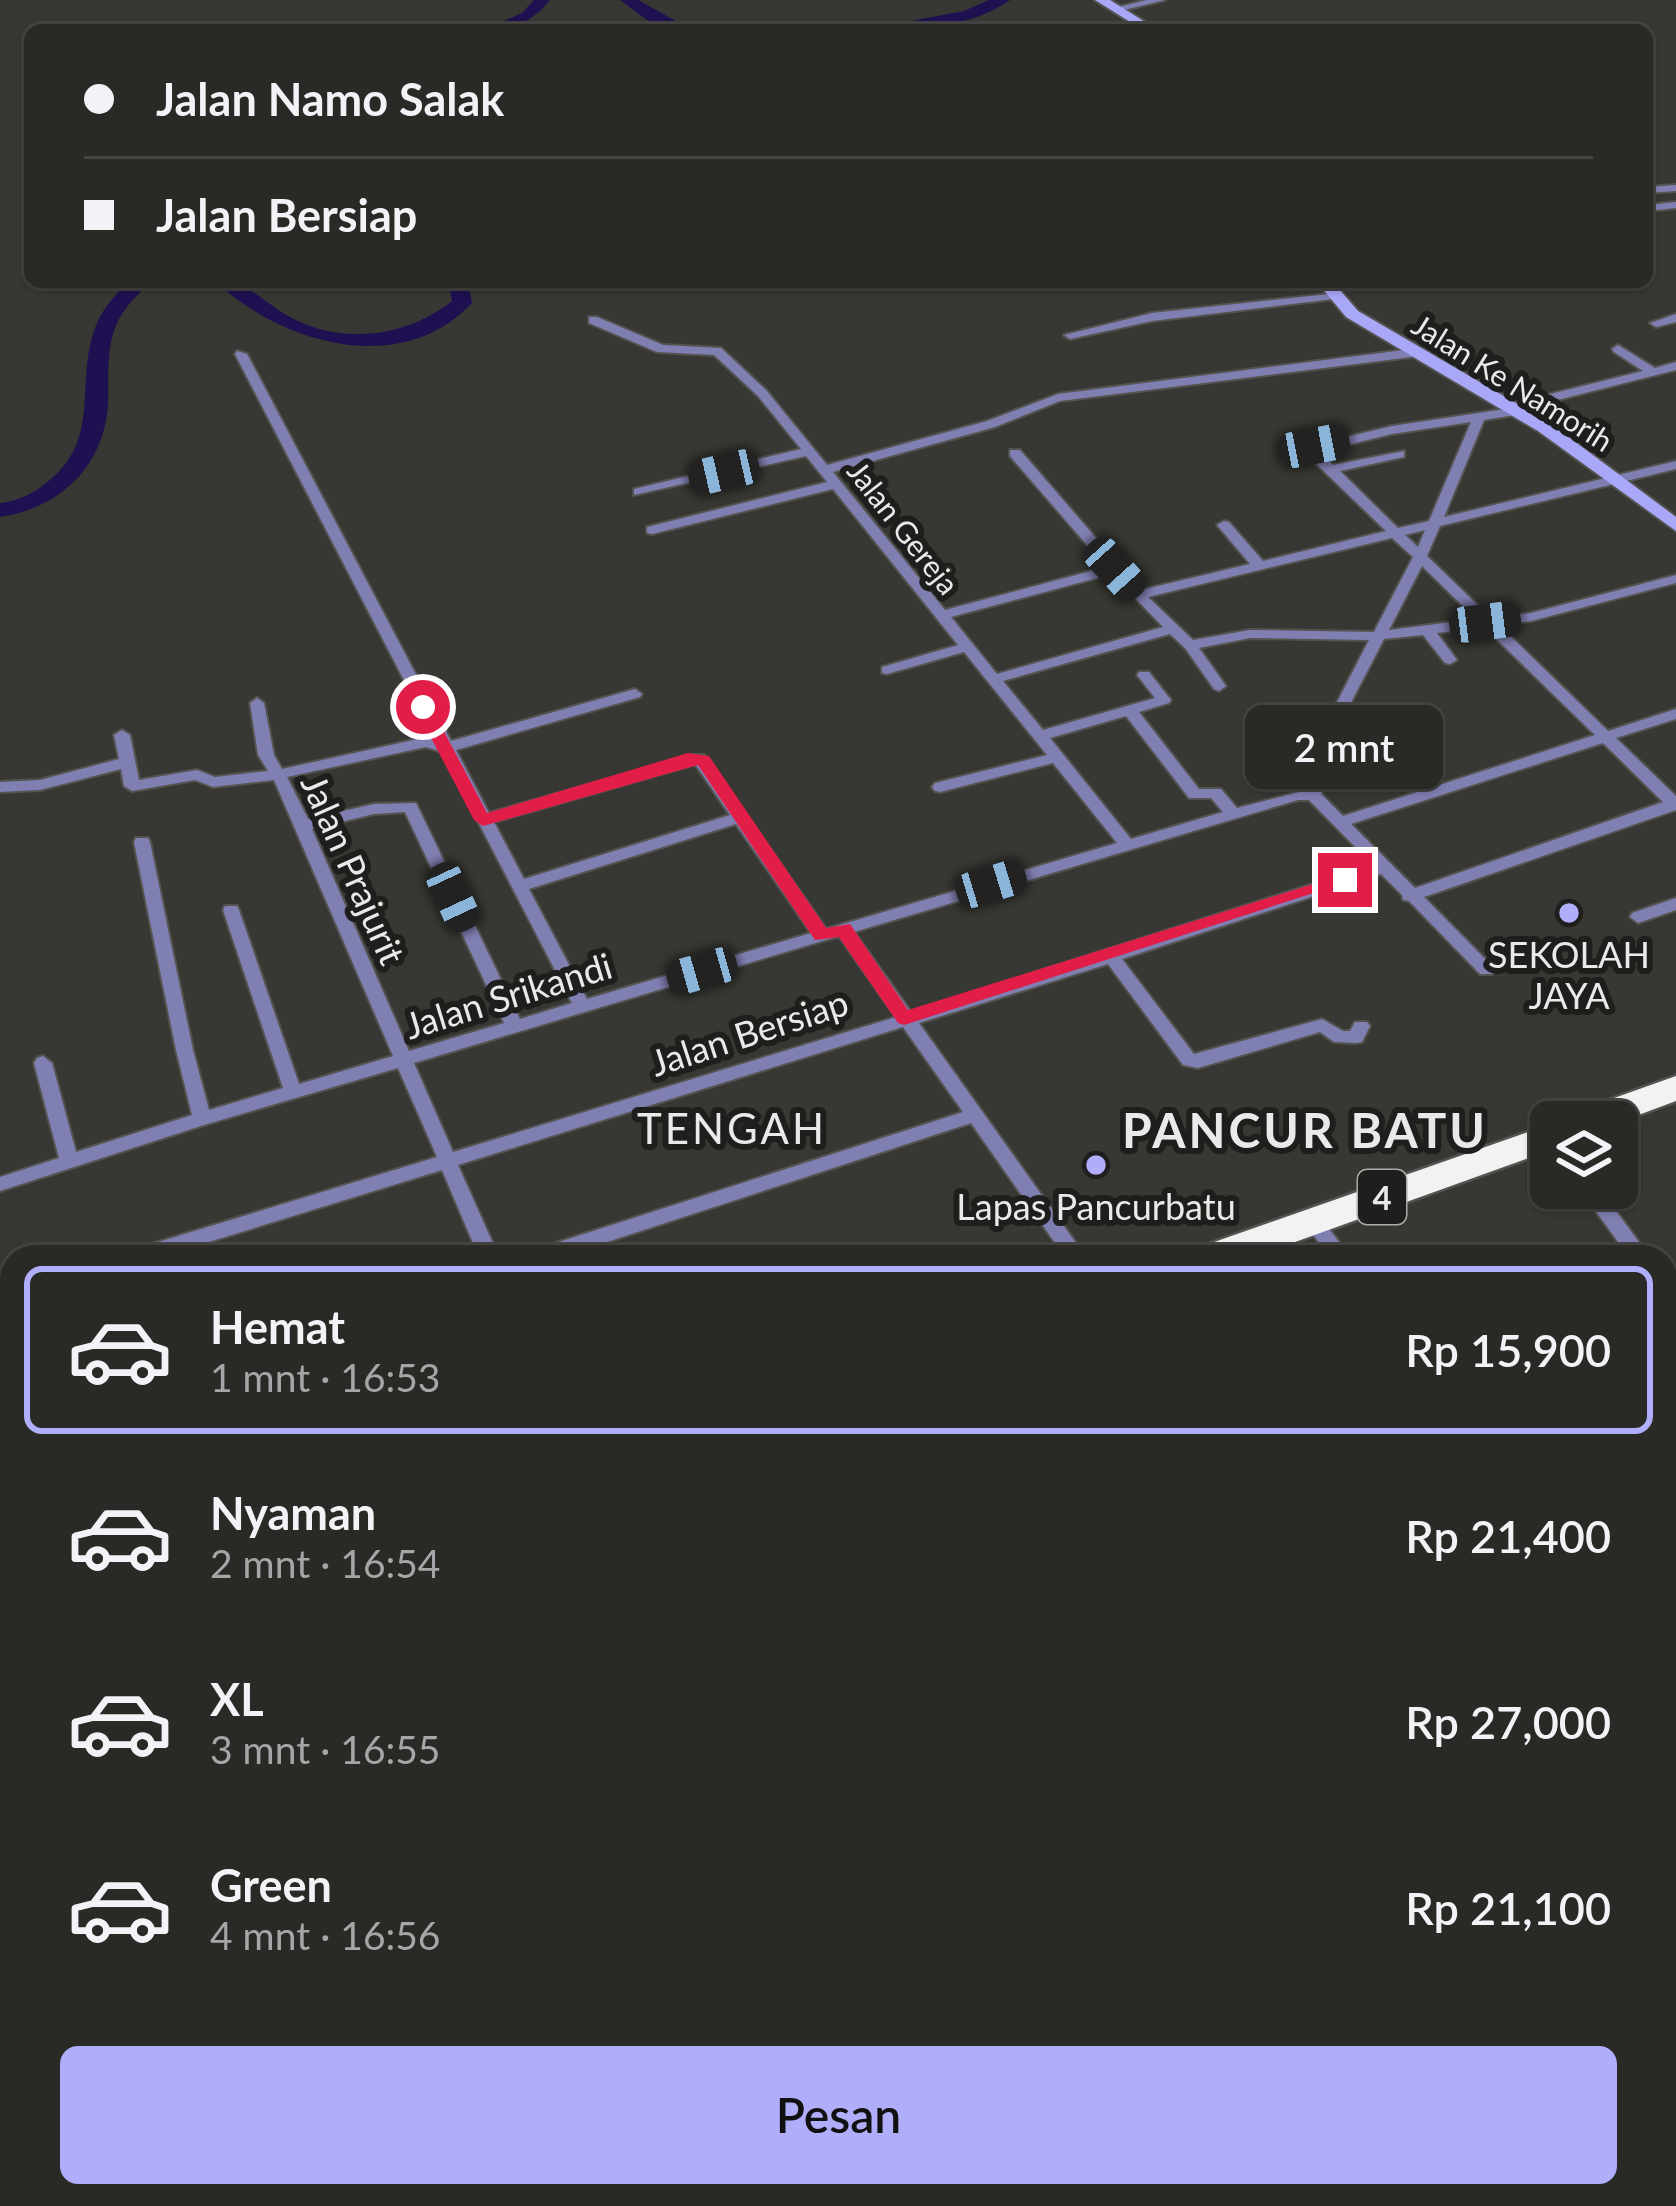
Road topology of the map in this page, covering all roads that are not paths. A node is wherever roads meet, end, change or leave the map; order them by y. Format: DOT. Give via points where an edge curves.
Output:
graph roads {
  1 [pos="1101,0"];
  2 [pos="1160,0"];
  3 [pos="1116,9"];
  4 [pos="1142,24"];
  5 [pos="1319,288"];
  6 [pos="1332,288"];
  7 [pos="1676,318"];
  8 [pos="593,320"];
  9 [pos="1655,323"];
  10 [pos="1070,335"];
  11 [pos="1618,349"];
  12 [pos="1420,352"];
  13 [pos="241,354"];
  14 [pos="1676,366"];
  15 [pos="1654,372"];
  16 [pos="1514,409"];
  17 [pos="1478,420"];
  18 [pos="810,452"];
  19 [pos="1015,453"];
  20 [pos="1399,454"];
  21 [pos="1676,465"];
  22 [pos="1333,469"];
  23 [pos="825,470"];
  24 [pos="1619,481"];
  25 [pos="836,484"];
  26 [pos="639,492"];
  27 [pos="1224,525"];
  28 [pos="1676,526"];
  29 [pos="1432,527"];
  30 [pos="652,530"];
  31 [pos="1396,535"];
  32 [pos="1420,557"];
  33 [pos="1259,566"];
  34 [pos="1115,569"];
  35 [pos="1676,579"];
  36 [pos="1138,595"];
  37 [pos="940,616"];
  38 [pos="1485,622"];
  39 [pos="1171,629"];
  40 [pos="1427,630"];
  41 [pos="1377,636"];
  42 [pos="1190,645"];
  43 [pos="967,647"];
  44 [pos="1450,660"];
  45 [pos="886,670"];
  46 [pos="1144,675"];
  47 [pos="994,679"];
  48 [pos="1219,686"];
  49 [pos="635,694"];
  50 [pos="257,703"];
  51 [pos="1129,709"];
  52 [pos="1676,713"];
  53 [pos="122,736"];
  54 [pos="1041,736"];
  55 [pos="1602,737"];
  56 [pos="444,748"];
  57 [pos="1059,757"];
  58 [pos="128,762"];
  59 [pos="276,775"];
  60 [pos="0,787"];
  61 [pos="940,787"];
  62 [pos="1313,795"];
  63 [pos="1676,804"];
  64 [pos="1234,815"];
  65 [pos="741,818"];
  66 [pos="483,820"];
  67 [pos="1342,822"];
  68 [pos="302,826"];
  69 [pos="142,842"];
  70 [pos="1126,843"];
  71 [pos="1382,868"];
  72 [pos="520,886"];
  73 [pos="1409,896"];
  74 [pos="1676,904"];
  75 [pos="231,910"];
  76 [pos="1638,917"];
  77 [pos="843,929"];
  78 [pos="822,936"];
  79 [pos="1111,956"];
  80 [pos="1486,970"];
  81 [pos="582,1006"];
  82 [pos="904,1018"];
  83 [pos="1361,1026"];
  84 [pos="515,1027"];
  85 [pos="403,1061"];
  86 [pos="43,1063"];
  87 [pos="1676,1088"];
  88 [pos="293,1093"];
  89 [pos="1638,1102"];
  90 [pos="974,1116"];
  91 [pos="202,1119"];
  92 [pos="1530,1145"];
  93 [pos="69,1161"];
  94 [pos="449,1162"];
  95 [pos="0,1184"];
  96 [pos="1604,1209"];
  97 [pos="1315,1223"];
  98 [pos="175,1245"];
  99 [pos="484,1245"];
  100 [pos="574,1245"];
  101 [pos="1067,1245"];
  102 [pos="1248,1245"];
  103 [pos="1332,1245"];
  104 [pos="1631,1245"];
  1 -- 3 [label="street"];
  2 -- 3 [label="street"];
  3 -- 4 [label="street"];
  5 -- 10 [label="street"];
  6 -- 12 [label="street, Jalan Ke Namorih" via="1352,314"];
  7 -- 9 [label="street"];
  8 -- 18 [label="street, Jalan Gereja" via="661,349 717,351"];
  11 -- 15 [label="street"];
  12 -- 16 [label="street, Jalan Ke Namorih"];
  12 -- 23 [label="street" via="1076,395"];
  13 -- 56 [label="street"];
  14 -- 15 [label="street"];
  15 -- 16 [label="street"];
  16 -- 17 [label="street"];
  16 -- 24 [label="street, Jalan Ke Namorih"];
  17 -- 22 [label="street" via="1312,447"];
  17 -- 29 [label="street"];
  18 -- 23 [label="street, Jalan Gereja"];
  18 -- 26 [label="street"];
  19 -- 34 [label="street"];
  20 -- 22 [label="street"];
  21 -- 24 [label="street"];
  22 -- 31 [label="street"];
  23 -- 25 [label="street, Jalan Gereja"];
  24 -- 28 [label="street, Jalan Ke Namorih"];
  24 -- 29 [label="street"];
  25 -- 30 [label="street"];
  25 -- 37 [label="street, Jalan Gereja"];
  27 -- 33 [label="street"];
  29 -- 31 [label="street"];
  29 -- 32 [label="street"];
  31 -- 32 [label="street"];
  31 -- 33 [label="street"];
  32 -- 38 [label="street"];
  32 -- 41 [label="street"];
  33 -- 36 [label="street"];
  34 -- 36 [label="street"];
  34 -- 37 [label="street"];
  35 -- 38 [label="street"];
  36 -- 39 [label="street"];
  37 -- 43 [label="street, Jalan Gereja"];
  38 -- 40 [label="street"];
  38 -- 55 [label="street"];
  39 -- 42 [label="street"];
  39 -- 47 [label="street"];
  40 -- 41 [label="street"];
  40 -- 44 [label="street"];
  41 -- 42 [label="street" via="1250,634"];
  41 -- 62 [label="street" via="1340,710"];
  42 -- 48 [label="street"];
  43 -- 45 [label="street"];
  43 -- 47 [label="street, Jalan Gereja"];
  46 -- 51 [label="street" via="1164,700"];
  47 -- 54 [label="street, Jalan Gereja"];
  49 -- 56 [label="street"];
  50 -- 59 [label="street, Jalan Prajurit"];
  51 -- 54 [label="street"];
  51 -- 64 [label="street" via="1195,794 1214,793"];
  52 -- 55 [label="street"];
  53 -- 58 [label="street"];
  54 -- 57 [label="street, Jalan Gereja"];
  55 -- 63 [label="street"];
  55 -- 67 [label="street"];
  56 -- 59 [label="street" via="427,742"];
  56 -- 66 [label="street"];
  57 -- 61 [label="street"];
  57 -- 70 [label="street, Jalan Gereja"];
  58 -- 59 [label="street" via="132,786 197,775 213,782"];
  58 -- 60 [label="street"];
  59 -- 68 [label="street, Jalan Prajurit"];
  62 -- 64 [label="street, Jalan Srikandi"];
  62 -- 67 [label="street"];
  63 -- 73 [label="street"];
  64 -- 70 [label="street, Jalan Srikandi"];
  65 -- 66 [label="street" via="699,758"];
  65 -- 72 [label="street"];
  65 -- 78 [label="street"];
  66 -- 72 [label="street"];
  67 -- 71 [label="street"];
  68 -- 84 [label="street" via="410,807"];
  68 -- 85 [label="street, Jalan Prajurit"];
  69 -- 91 [label="street"];
  70 -- 77 [label="street, Jalan Srikandi"];
  71 -- 73 [label="street"];
  71 -- 79 [label="street, Jalan Bersiap"];
  72 -- 81 [label="street"];
  73 -- 80 [label="street"];
  74 -- 76 [label="street"];
  75 -- 88 [label="street"];
  77 -- 78 [label="street, Jalan Srikandi"];
  77 -- 82 [label="street"];
  78 -- 81 [label="street, Jalan Srikandi"];
  79 -- 82 [label="street, Jalan Bersiap"];
  79 -- 83 [label="street" via="1189,1060 1322,1024 1356,1037"];
  81 -- 84 [label="street, Jalan Srikandi"];
  82 -- 90 [label="street"];
  82 -- 94 [label="street, Jalan Bersiap"];
  84 -- 85 [label="street, Jalan Srikandi"];
  85 -- 88 [label="street, Jalan Srikandi"];
  85 -- 94 [label="street, Jalan Prajurit"];
  86 -- 93 [label="street"];
  87 -- 89 [label="highway"];
  88 -- 91 [label="street, Jalan Srikandi"];
  90 -- 100 [label="street"];
  90 -- 101 [label="street"];
  91 -- 93 [label="street, Jalan Srikandi"];
  92 -- 97 [label="highway, 4"];
  93 -- 95 [label="street, Jalan Srikandi"];
  94 -- 98 [label="street, Jalan Bersiap"];
  94 -- 99 [label="street, Jalan Prajurit"];
  96 -- 104 [label="street"];
  97 -- 102 [label="highway, 4"];
  97 -- 103 [label="street"];
}
